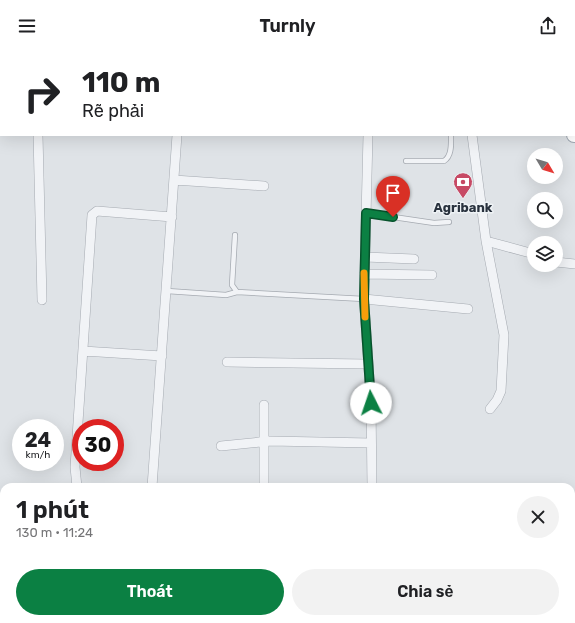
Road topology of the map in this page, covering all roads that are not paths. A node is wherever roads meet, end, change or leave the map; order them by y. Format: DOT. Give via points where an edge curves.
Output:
graph roads {
  1 [pos="38,136"];
  2 [pos="177,136"];
  3 [pos="368,136"];
  4 [pos="452,136"];
  5 [pos="472,136"];
  6 [pos="406,161"];
  7 [pos="174,180"];
  8 [pos="264,186"];
  9 [pos="366,213"];
  10 [pos="172,217"];
  11 [pos="449,222"];
  12 [pos="235,235"];
  13 [pos="486,241"];
  14 [pos="527,252"];
  15 [pos="365,256"];
  16 [pos="414,259"];
  17 [pos="563,263"];
  18 [pos="575,264"];
  19 [pos="364,274"];
  20 [pos="432,275"];
  21 [pos="167,291"];
  22 [pos="236,292"];
  23 [pos="364,299"];
  24 [pos="42,300"];
  25 [pos="468,309"];
  26 [pos="83,351"];
  27 [pos="162,356"];
  28 [pos="227,362"];
  29 [pos="368,364"];
  30 [pos="264,405"];
  31 [pos="490,409"];
  32 [pos="264,441"];
  33 [pos="371,443"];
  34 [pos="221,446"];
  35 [pos="77,483"];
  36 [pos="152,483"];
  37 [pos="264,483"];
  38 [pos="372,483"];
  1 -- 24 [label="street"];
  2 -- 7 [label="street"];
  3 -- 9 [label="street"];
  4 -- 6 [label="lane" via="448,159"];
  5 -- 13 [label="street"];
  7 -- 8 [label="street"];
  7 -- 10 [label="street"];
  9 -- 11 [label="lane" via="434,223"];
  9 -- 15 [label="street"];
  10 -- 21 [label="street"];
  10 -- 26 [label="street" via="97,211 92,215"];
  12 -- 22 [label="lane" via="232,285"];
  13 -- 14 [label="street"];
  13 -- 31 [label="street" via="504,335 500,391 498,400"];
  15 -- 16 [label="street"];
  15 -- 19 [label="street"];
  17 -- 18 [label="street"];
  19 -- 20 [label="street"];
  19 -- 23 [label="street"];
  21 -- 22 [label="lane" via="226,295"];
  21 -- 27 [label="street"];
  22 -- 23 [label="lane"];
  23 -- 25 [label="street"];
  23 -- 29 [label="street"];
  26 -- 27 [label="street"];
  26 -- 35 [label="street" via="75,468"];
  27 -- 36 [label="street"];
  28 -- 29 [label="street"];
  29 -- 33 [label="street"];
  30 -- 32 [label="street"];
  32 -- 33 [label="street"];
  32 -- 34 [label="street"];
  32 -- 37 [label="street"];
  33 -- 38 [label="street"];
}
